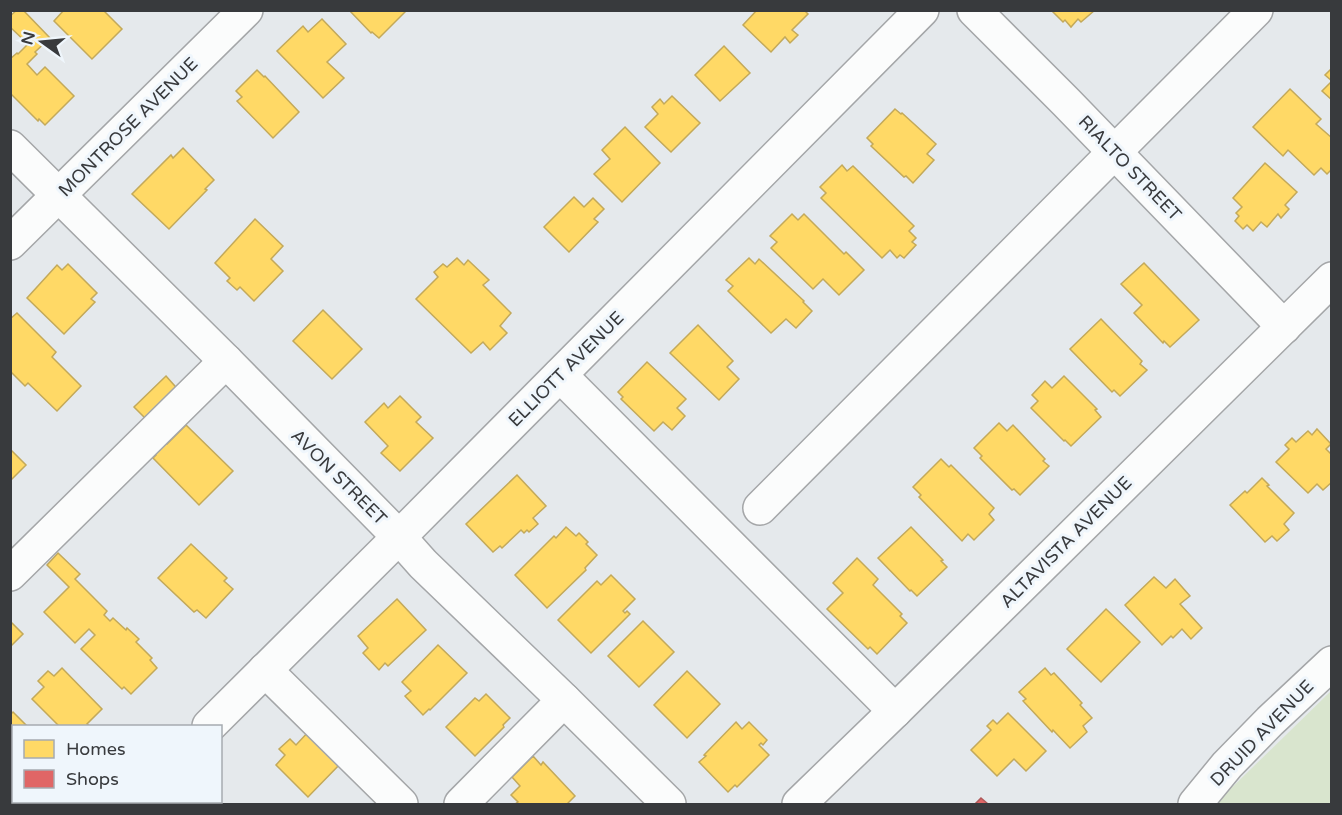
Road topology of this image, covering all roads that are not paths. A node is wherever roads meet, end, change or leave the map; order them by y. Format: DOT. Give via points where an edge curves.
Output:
graph roads {
  1 [pos="246,10"];
  2 [pos="922,10"];
  3 [pos="974,10"];
  4 [pos="1256,10"];
  5 [pos="10,147"];
  6 [pos="1115,153"];
  7 [pos="60,195"];
  8 [pos="10,243"];
  9 [pos="1332,279"];
  10 [pos="1284,327"];
  11 [pos="225,361"];
  12 [pos="560,375"];
  13 [pos="760,508"];
  14 [pos="399,537"];
  15 [pos="10,574"];
  16 [pos="1332,663"];
  17 [pos="265,670"];
  18 [pos="564,700"];
  19 [pos="895,711"];
  20 [pos="210,725"];
  21 [pos="401,804"];
  22 [pos="461,804"];
  23 [pos="669,804"];
  24 [pos="799,804"];
  25 [pos="1195,804"];
  1 -- 7 [label="street, MONTROSE AVENUE"];
  2 -- 12 [label="street, ELLIOTT AVENUE"];
  3 -- 6 [label="street, RIALTO STREET"];
  4 -- 6 [label="street"];
  5 -- 7 [label="street, AVON STREET"];
  6 -- 10 [label="street, RIALTO STREET"];
  6 -- 13 [label="street"];
  7 -- 8 [label="street, MONTROSE AVENUE"];
  7 -- 11 [label="street, AVON STREET"];
  9 -- 10 [label="street, ALTAVISTA AVENUE"];
  10 -- 19 [label="street, ALTAVISTA AVENUE"];
  11 -- 14 [label="street, AVON STREET"];
  11 -- 15 [label="street"];
  12 -- 14 [label="street, ELLIOTT AVENUE"];
  12 -- 19 [label="street"];
  14 -- 17 [label="street, ELLIOTT AVENUE"];
  14 -- 18 [label="street, AVON STREET"];
  16 -- 25 [label="street, DRUID AVENUE" via="1227,765"];
  17 -- 20 [label="street, ELLIOTT AVENUE"];
  17 -- 21 [label="street"];
  18 -- 22 [label="street"];
  18 -- 23 [label="street, AVON STREET"];
  19 -- 24 [label="street, ALTAVISTA AVENUE"];
}
